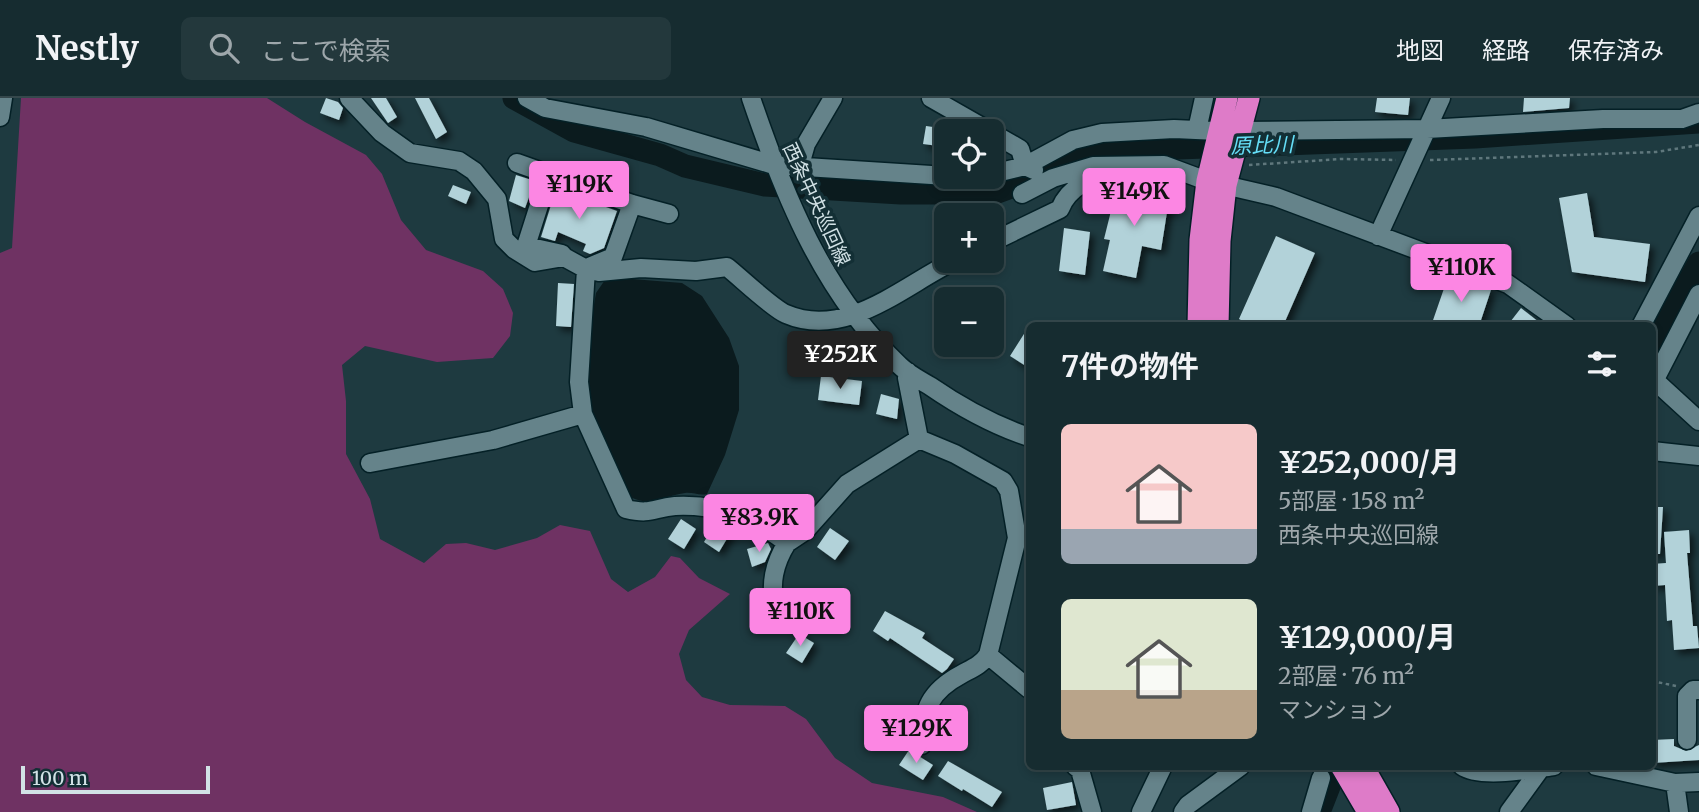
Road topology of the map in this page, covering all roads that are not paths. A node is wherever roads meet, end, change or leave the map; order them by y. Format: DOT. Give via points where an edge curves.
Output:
graph roads {
  1 [pos="3,98"];
  2 [pos="349,98"];
  3 [pos="527,98"];
  4 [pos="751,98"];
  5 [pos="833,98"];
  6 [pos="931,98"];
  7 [pos="1204,98"];
  8 [pos="1227,98"];
  9 [pos="1249,98"];
  10 [pos="1441,98"];
  11 [pos="1695,98"];
  12 [pos="1699,103"];
  13 [pos="1699,113"];
  14 [pos="0,117"];
  15 [pos="967,119"];
  16 [pos="1208,130"];
  17 [pos="1240,131"];
  18 [pos="1426,132"];
  19 [pos="1004,140"];
  20 [pos="517,163"];
  21 [pos="800,165"];
  22 [pos="1147,165"];
  23 [pos="1025,166"];
  24 [pos="776,169"];
  25 [pos="1004,171"];
  26 [pos="549,174"];
  27 [pos="934,175"];
  28 [pos="1222,177"];
  29 [pos="1053,178"];
  30 [pos="1022,194"];
  31 [pos="632,204"];
  32 [pos="669,214"];
  33 [pos="1699,215"];
  34 [pos="1004,236"];
  35 [pos="1378,236"];
  36 [pos="564,257"];
  37 [pos="586,269"];
  38 [pos="934,273"];
  39 [pos="1699,294"];
  40 [pos="855,315"];
  41 [pos="1198,322"];
  42 [pos="1218,322"];
  43 [pos="1561,322"];
  44 [pos="1643,322"];
  45 [pos="908,372"];
  46 [pos="1656,375"];
  47 [pos="1656,384"];
  48 [pos="583,414"];
  49 [pos="1699,421"];
  50 [pos="1026,437"];
  51 [pos="919,439"];
  52 [pos="1656,451"];
  53 [pos="1699,456"];
  54 [pos="370,463"];
  55 [pos="787,544"];
  56 [pos="1023,544"];
  57 [pos="777,608"];
  58 [pos="988,655"];
  59 [pos="1026,687"];
  60 [pos="1696,690"];
  61 [pos="1687,740"];
  62 [pos="922,745"];
  63 [pos="1080,770"];
  64 [pos="1161,770"];
  65 [pos="1236,770"];
  66 [pos="1343,770"];
  67 [pos="1365,770"];
  68 [pos="1467,770"];
  69 [pos="1517,770"];
  70 [pos="1545,770"];
  71 [pos="1617,770"];
  72 [pos="1321,778"];
  73 [pos="1699,782"];
  74 [pos="1675,783"];
  75 [pos="1361,805"];
  76 [pos="1092,812"];
  77 [pos="1141,812"];
  78 [pos="1183,812"];
  79 [pos="1311,812"];
  80 [pos="1389,812"];
  81 [pos="1508,812"];
  82 [pos="1679,812"];
  1 -- 14 [label="street"];
  2 -- 36 [label="street" via="382,133 410,153 459,161 474,171 497,199 504,239 514,249 536,262"];
  3 -- 24 [label="street" via="545,108 646,127"];
  4 -- 24 [label="street, 西条中央巡回線"];
  5 -- 21 [label="street" via="806,144"];
  6 -- 15 [label="street"];
  7 -- 16 [label="street"];
  8 -- 16 [label="highway"];
  9 -- 17 [label="highway"];
  10 -- 18 [label="street"];
  11 -- 12 [label="street"];
  13 -- 18 [label="street" via="1682,119 1603,119"];
  16 -- 23 [label="street" via="1102,133 1073,140"];
  16 -- 28 [label="highway"];
  17 -- 18 [label="street"];
  17 -- 28 [label="highway"];
  18 -- 35 [label="street"];
  19 -- 23 [label="street" via="1020,149"];
  20 -- 26 [label="street"];
  21 -- 24 [label="street"];
  21 -- 27 [label="street"];
  22 -- 28 [label="street"];
  22 -- 29 [label="street" via="1093,166"];
  22 -- 34 [label="street" via="1141,173 1102,174 1065,195 1060,209"];
  23 -- 25 [label="street"];
  23 -- 29 [label="street"];
  24 -- 40 [label="street, 西条中央巡回線" via="832,284"];
  26 -- 31 [label="street"];
  26 -- 36 [label="street" via="526,246"];
  28 -- 35 [label="street"];
  28 -- 41 [label="highway" via="1200,240"];
  28 -- 42 [label="highway"];
  29 -- 30 [label="street"];
  31 -- 32 [label="street"];
  31 -- 37 [label="street" via="613,257"];
  33 -- 44 [label="street"];
  35 -- 43 [label="street" via="1507,284"];
  36 -- 37 [label="street"];
  37 -- 40 [label="street" via="696,271 727,267 785,314 807,319"];
  37 -- 48 [label="street" via="579,382"];
  38 -- 40 [label="street"];
  39 -- 46 [label="street"];
  40 -- 45 [label="street, 西条中央巡回線"];
  45 -- 50 [label="street, 西条中央巡回線" via="994,425"];
  45 -- 51 [label="street"];
  47 -- 49 [label="street"];
  48 -- 54 [label="street" via="493,440"];
  48 -- 55 [label="street" via="626,509 645,513 671,506 708,506 767,527"];
  51 -- 55 [label="street" via="847,484 805,531"];
  51 -- 56 [label="street" via="1003,481"];
  52 -- 53 [label="street"];
  55 -- 57 [label="street" via="773,578"];
  56 -- 58 [label="street"];
  58 -- 59 [label="street"];
  58 -- 62 [label="street" via="982,664 940,687 926,712"];
  60 -- 61 [label="street" via="1687,696"];
  63 -- 76 [label="street"];
  64 -- 77 [label="street"];
  65 -- 78 [label="street"];
  66 -- 75 [label="highway"];
  67 -- 80 [label="highway"];
  68 -- 69 [label="street"];
  70 -- 81 [label="street"];
  71 -- 74 [label="street"];
  72 -- 79 [label="street"];
  73 -- 74 [label="street"];
  74 -- 82 [label="street"];
}
